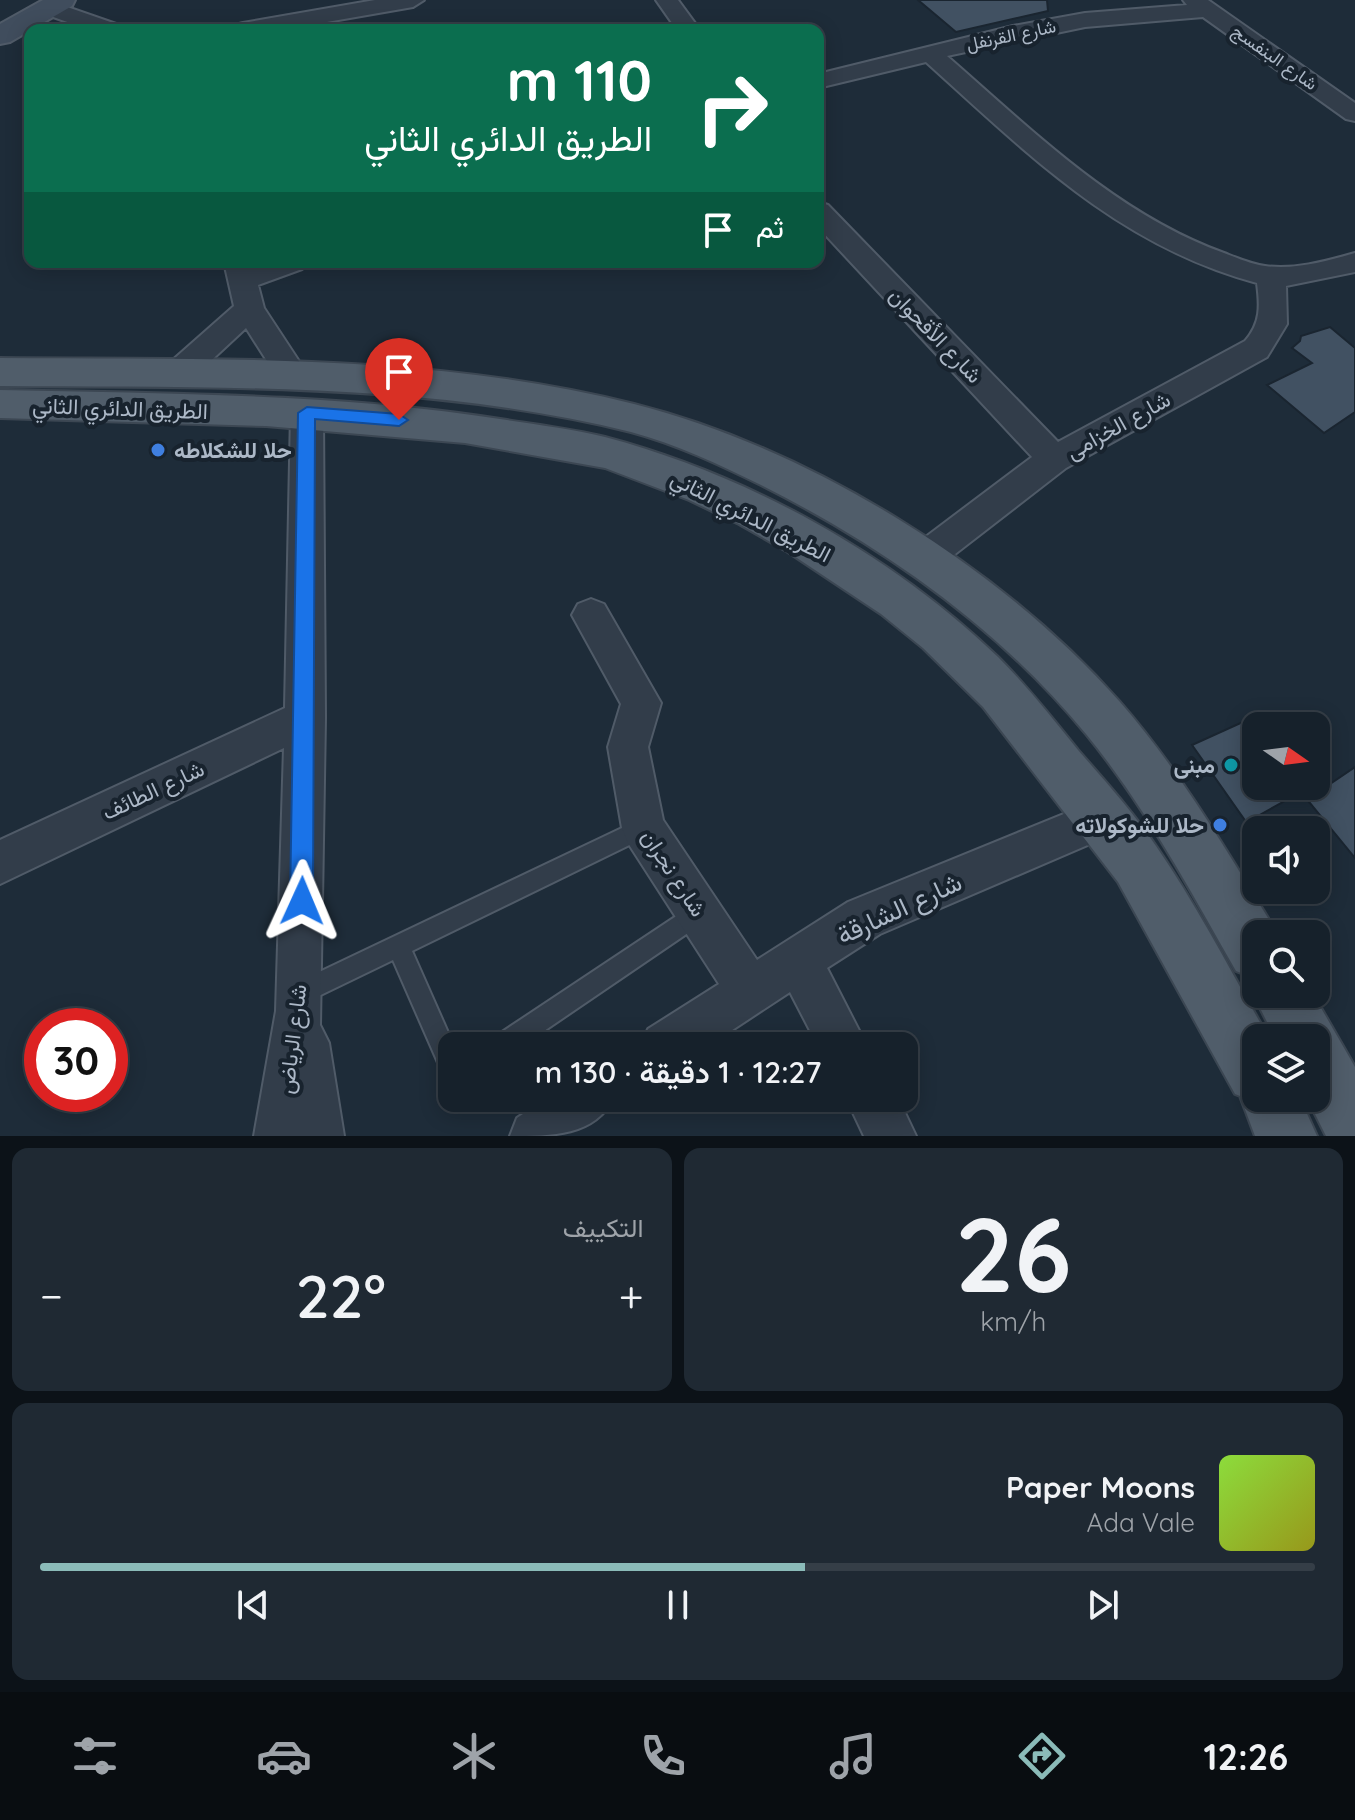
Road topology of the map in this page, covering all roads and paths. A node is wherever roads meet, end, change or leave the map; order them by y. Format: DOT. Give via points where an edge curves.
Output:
graph roads {
  1 [pos="413,0"];
  2 [pos="667,0"];
  3 [pos="1201,5"];
  4 [pos="63,11"];
  5 [pos="30,24"];
  6 [pos="96,24"];
  7 [pos="277,24"];
  8 [pos="685,24"];
  9 [pos="24,26"];
  10 [pos="0,36"];
  11 [pos="24,40"];
  12 [pos="0,54"];
  13 [pos="931,54"];
  14 [pos="824,80"];
  15 [pos="1355,114"];
  16 [pos="824,217"];
  17 [pos="1355,262"];
  18 [pos="278,268"];
  19 [pos="1270,276"];
  20 [pos="244,283"];
  21 [pos="0,372"];
  22 [pos="177,374"];
  23 [pos="299,394"];
  24 [pos="0,404"];
  25 [pos="1054,459"];
  26 [pos="924,558"];
  27 [pos="591,615"];
  28 [pos="305,718"];
  29 [pos="1103,818"];
  30 [pos="643,828"];
  31 [pos="0,862"];
  32 [pos="699,912"];
  33 [pos="1242,927"];
  34 [pos="398,946"];
  35 [pos="798,960"];
  36 [pos="751,991"];
  37 [pos="299,1002"];
  38 [pos="522,1032"];
  39 [pos="687,1032"];
  40 [pos="836,1032"];
  41 [pos="438,1037"];
  42 [pos="1242,1048"];
  43 [pos="1330,1080"];
  44 [pos="569,1112"];
  45 [pos="878,1112"];
  46 [pos="1275,1112"];
  47 [pos="1355,1129"];
  48 [pos="279,1136"];
  49 [pos="319,1136"];
  50 [pos="535,1136"];
  51 [pos="891,1136"];
  52 [pos="1286,1136"];
  1 -- 7 [label="street"];
  2 -- 8 [label="street"];
  3 -- 13 [label="street, شارع القرنفل" via="1013,33"];
  3 -- 15 [label="street, شارع البنفسج"];
  4 -- 5 [label="main road"];
  4 -- 6 [label="street"];
  9 -- 10 [label="main road"];
  11 -- 12 [label="main road"];
  13 -- 14 [label="street, شارع القرنفل"];
  13 -- 19 [label="street" via="1080,181 1147,229 1213,261"];
  16 -- 25 [label="street, شارع الأقحوان"];
  17 -- 19 [label="street" via="1323,273"];
  18 -- 20 [label="street"];
  19 -- 25 [label="street, شارع الخزامى" via="1274,321 1256,349"];
  20 -- 22 [label="street"];
  20 -- 23 [label="street"];
  21 -- 22 [label="main road, الطريق الدائري الثاني"];
  22 -- 23 [label="main road, الطريق الدائري الثاني"];
  23 -- 24 [label="main road, الطريق الدائري الثاني"];
  23 -- 26 [label="main road, الطريق الدائري الثاني" via="493,392 634,418 779,476 841,506"];
  23 -- 28 [label="street, شارع الرياض"];
  23 -- 29 [label="main road, الطريق الدائري الثاني" via="605,453 671,474 789,531 891,597 977,668"];
  25 -- 26 [label="street, شارع الخزامى"];
  26 -- 33 [label="main road, الطريق الدائري الثاني" via="977,595 1082,693 1141,771"];
  27 -- 30 [label="street, شارع نجران" via="641,703 628,747"];
  28 -- 31 [label="street, شارع الطائف"];
  28 -- 37 [label="street, شارع الرياض"];
  29 -- 35 [label="street, شارع الشارقة" via="864,918"];
  29 -- 42 [label="main road, الطريق الدائري الثاني" via="1145,876"];
  30 -- 32 [label="street, شارع نجران"];
  30 -- 34 [label="lane"];
  32 -- 36 [label="street, شارع نجران"];
  32 -- 38 [label="lane"];
  34 -- 37 [label="lane"];
  34 -- 41 [label="lane"];
  35 -- 36 [label="street, شارع الشارقة"];
  35 -- 40 [label="street"];
  36 -- 39 [label="street, شارع الشارقة"];
  37 -- 48 [label="street, شارع الرياض"];
  37 -- 49 [label="street"];
  43 -- 47 [label="main road"];
  44 -- 50 [label="street"];
  45 -- 51 [label="street"];
  46 -- 52 [label="main road"];
}
